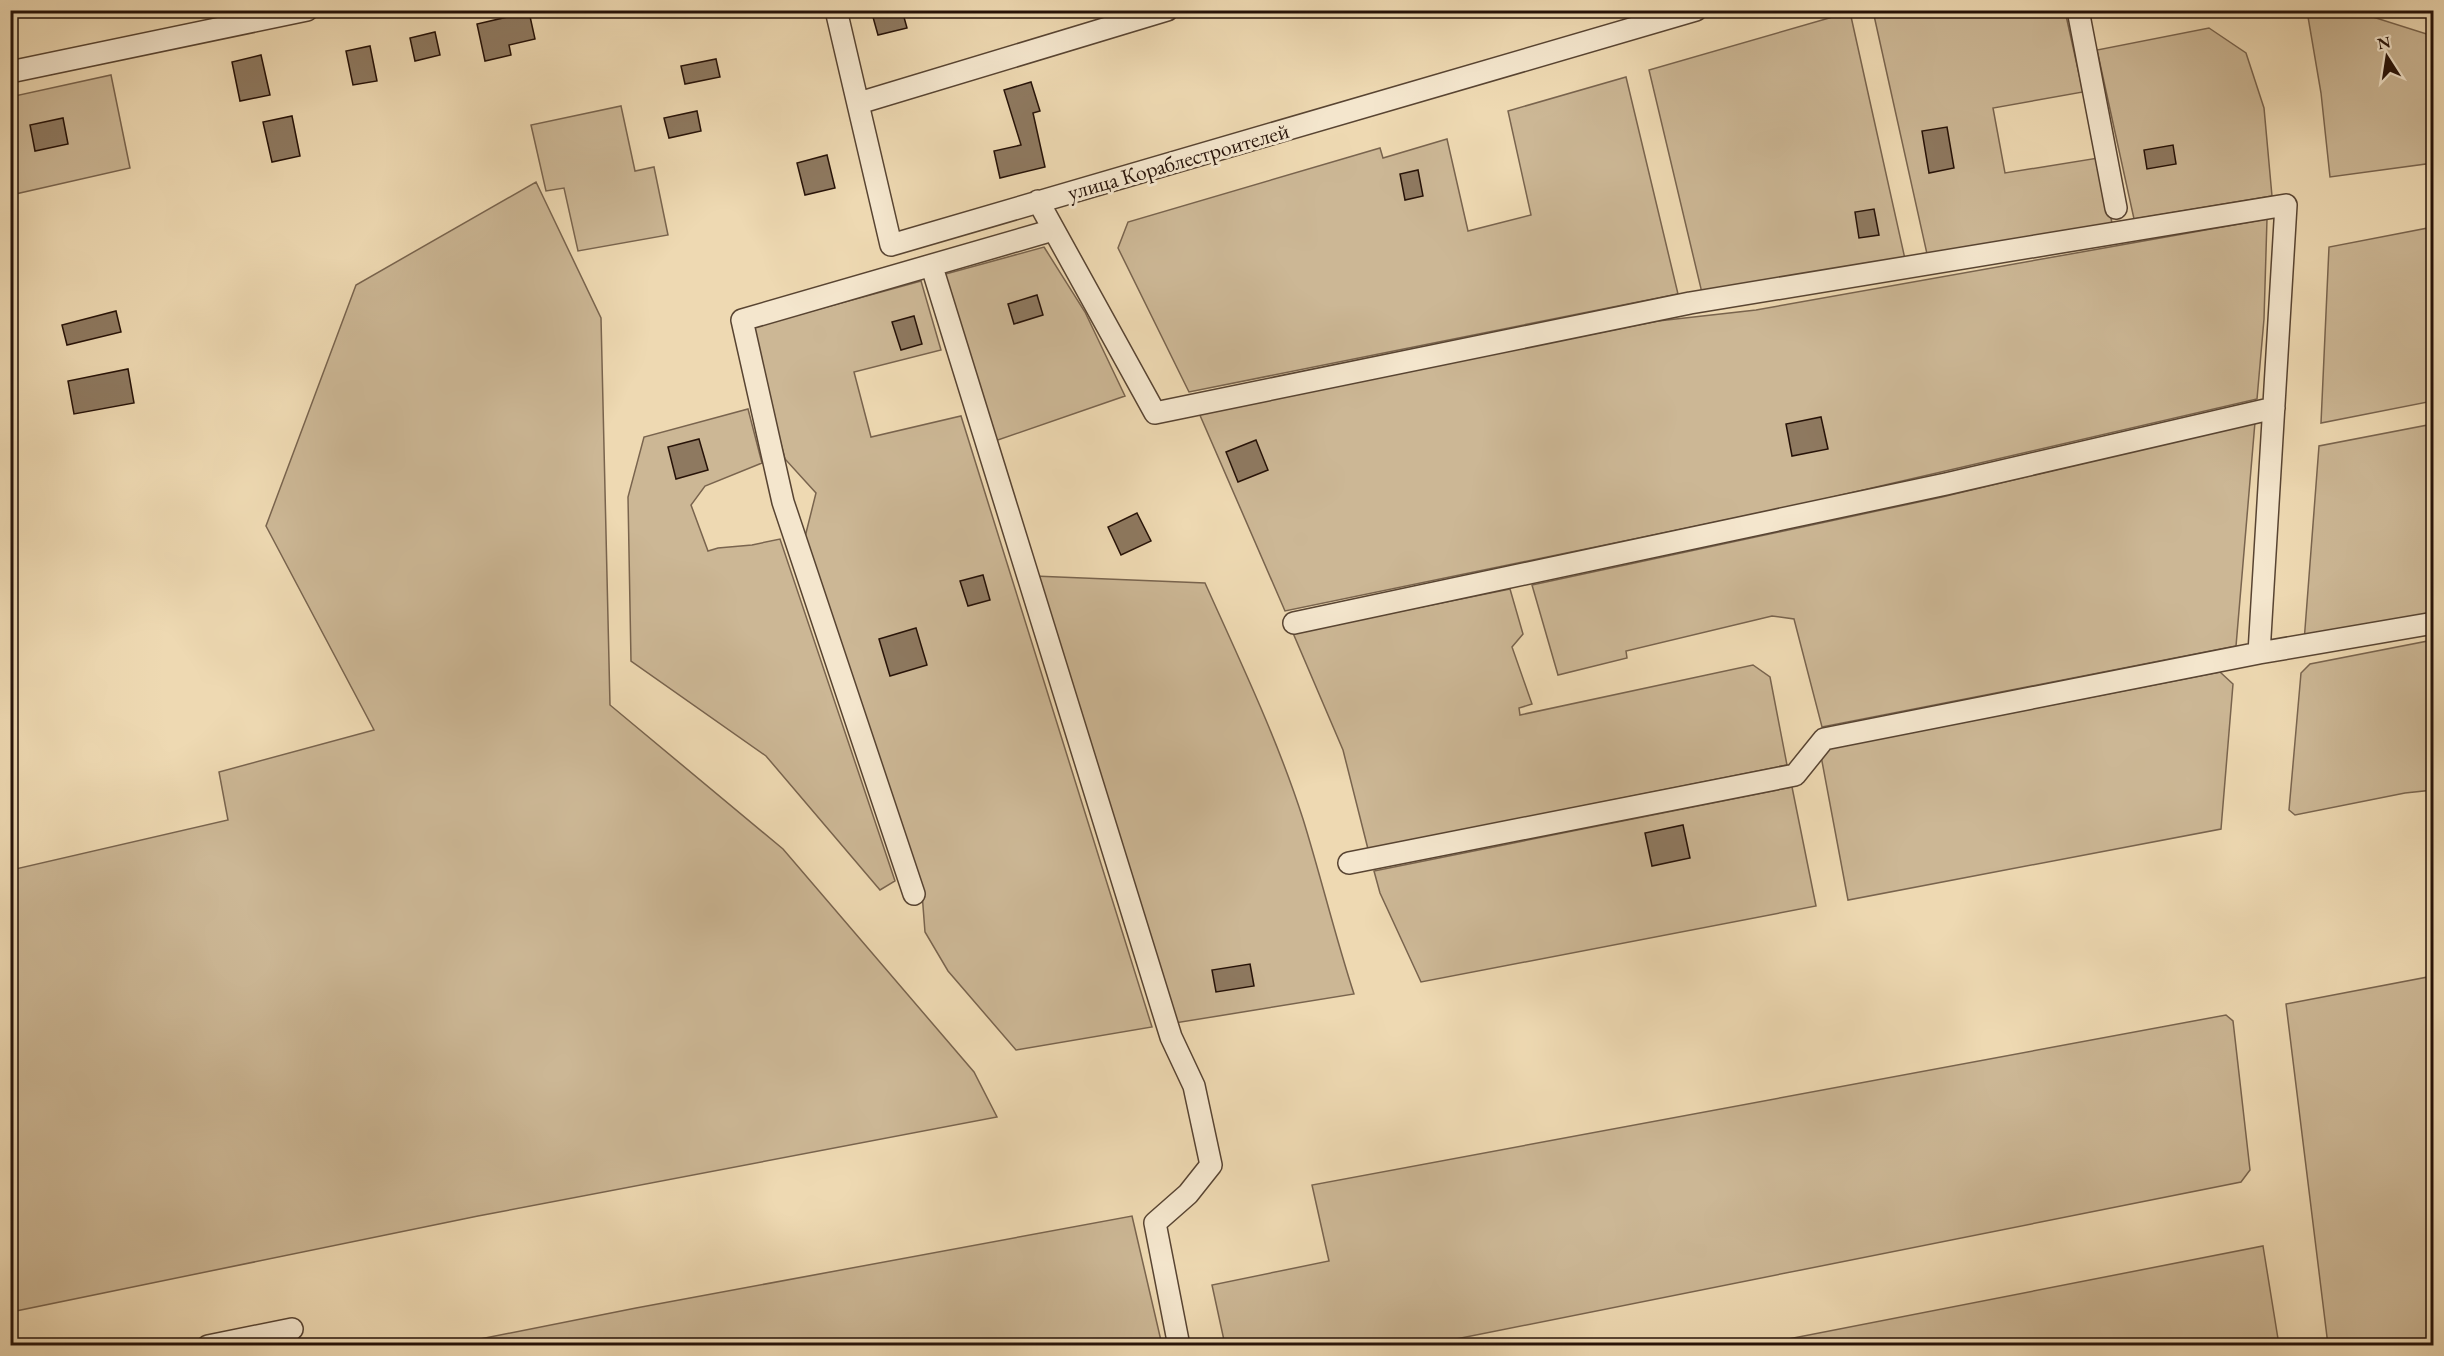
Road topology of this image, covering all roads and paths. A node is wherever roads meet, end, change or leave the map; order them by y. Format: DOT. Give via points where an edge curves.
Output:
graph roads {
  1 [pos="307,10"];
  2 [pos="836,10"];
  3 [pos="1167,10"];
  4 [pos="1696,10"];
  5 [pos="2078,10"];
  6 [pos="10,72"];
  7 [pos="859,102"];
  8 [pos="1038,201"];
  9 [pos="2116,208"];
  10 [pos="1053,230"];
  11 [pos="932,267"];
  12 [pos="2274,408"];
  13 [pos="2433,622"];
  14 [pos="1294,623"];
  15 [pos="2259,653"];
  16 [pos="1349,863"];
  17 [pos="914,894"];
  18 [pos="292,1329"];
  19 [pos="208,1346"];
  20 [pos="1179,1346"];
  1 -- 6 [label="street"];
  2 -- 7 [label="street, улица Кораблестроителей"];
  3 -- 7 [label="street"];
  4 -- 8 [label="street, улица Кораблестроителей"];
  5 -- 9 [label="street"];
  7 -- 8 [label="street, улица Кораблестроителей" via="891,245"];
  8 -- 10 [label="street"];
  10 -- 11 [label="street"];
  10 -- 12 [label="street" via="1155,413 1690,303 2286,205"];
  11 -- 17 [label="street" via="741,320 783,502"];
  11 -- 20 [label="street" via="1171,1038 1194,1086 1211,1165 1188,1194 1155,1223"];
  12 -- 14 [label="street" via="1946,484"];
  12 -- 15 [label="street"];
  13 -- 15 [label="street"];
  15 -- 16 [label="street" via="1824,739 1795,775"];
  18 -- 19 [label="street"];
}
